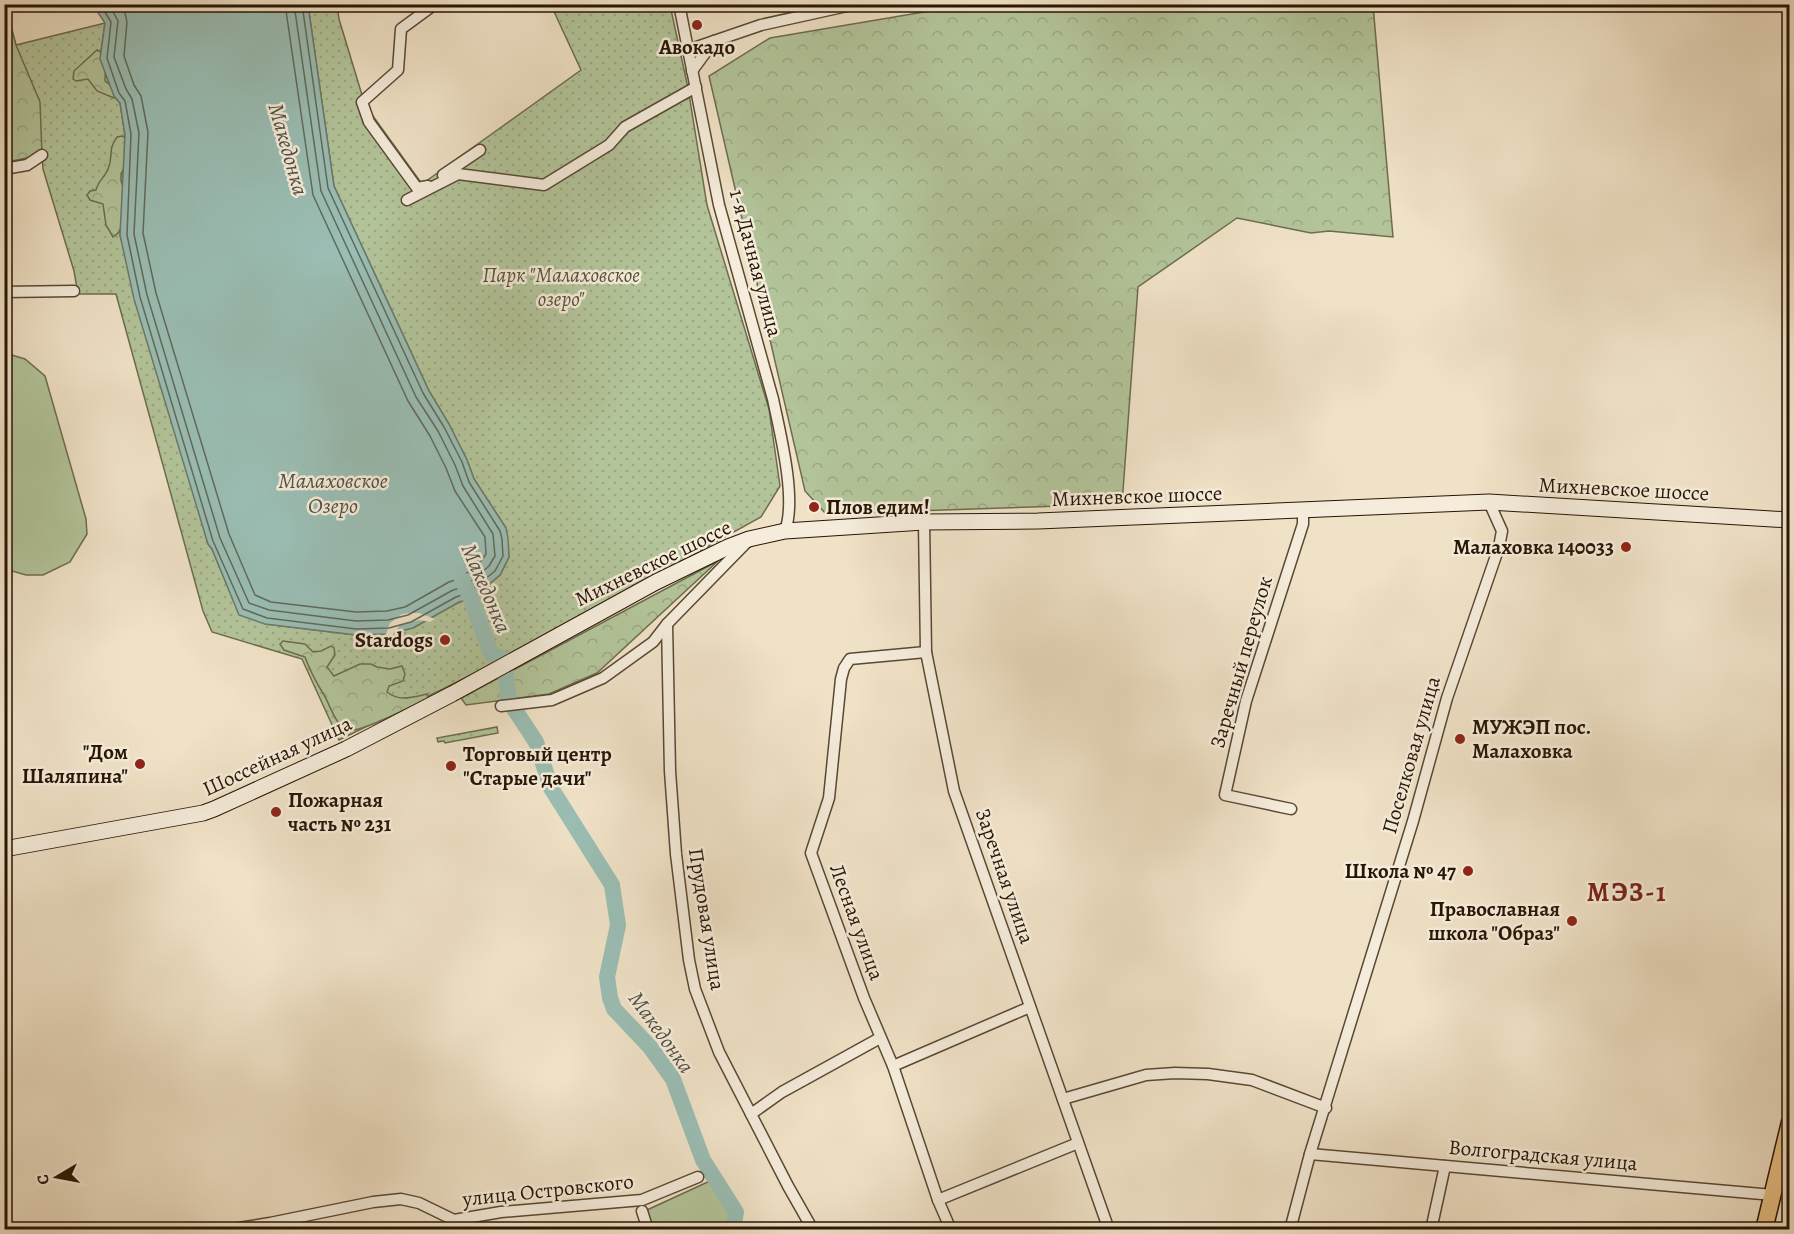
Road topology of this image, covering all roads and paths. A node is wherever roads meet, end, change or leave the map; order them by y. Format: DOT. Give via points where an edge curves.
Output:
graph roads {
  1 [pos="679,4"];
  2 [pos="850,5"];
  3 [pos="429,6"];
  4 [pos="714,41"];
  5 [pos="688,50"];
  6 [pos="692,71"];
  7 [pos="696,87"];
  8 [pos="480,150"];
  9 [pos="42,155"];
  10 [pos="4,169"];
  11 [pos="407,200"];
  12 [pos="74,291"];
  13 [pos="4,292"];
  14 [pos="1489,502"];
  15 [pos="1303,511"];
  16 [pos="1790,520"];
  17 [pos="924,522"];
  18 [pos="785,531"];
  19 [pos="749,540"];
  20 [pos="667,624"];
  21 [pos="926,652"];
  22 [pos="515,660"];
  23 [pos="501,706"];
  24 [pos="1291,809"];
  25 [pos="4,849"];
  26 [pos="1030,1007"];
  27 [pos="880,1038"];
  28 [pos="893,1066"];
  29 [pos="1063,1099"];
  30 [pos="1326,1108"];
  31 [pos="751,1114"];
  32 [pos="1790,1122"];
  33 [pos="1078,1143"];
  34 [pos="1310,1154"];
  35 [pos="1445,1166"];
  36 [pos="698,1177"];
  37 [pos="1773,1195"];
  38 [pos="938,1200"];
  39 [pos="642,1211"];
  40 [pos="455,1225"];
  41 [pos="270,1226"];
  42 [pos="226,1230"];
  43 [pos="648,1230"];
  44 [pos="813,1230"];
  45 [pos="951,1230"];
  46 [pos="1109,1230"];
  47 [pos="1290,1230"];
  48 [pos="1431,1230"];
  49 [pos="1764,1230"];
  1 -- 5 [label="street, 1-я Дачная улица"];
  2 -- 4 [label="street" via="761,25"];
  3 -- 8 [label="street" via="401,29 398,70 362,102 369,122 417,188 425,188"];
  4 -- 5 [label="street"];
  4 -- 6 [label="street"];
  5 -- 6 [label="street, 1-я Дачная улица"];
  6 -- 7 [label="street, 1-я Дачная улица"];
  7 -- 11 [label="street" via="625,127 609,145 544,185 458,174"];
  7 -- 18 [label="street, 1-я Дачная улица" via="719,205 777,417 788,484 789,522"];
  9 -- 10 [label="street" via="27,165"];
  12 -- 13 [label="street"];
  14 -- 15 [label="main road, Михневское шоссе"];
  14 -- 16 [label="main road, Михневское шоссе"];
  14 -- 30 [label="street, Поселковая улица" via="1502,531 1499,547 1447,698"];
  15 -- 17 [label="main road, Михневское шоссе"];
  15 -- 24 [label="street, Заречный переулок" via="1303,524 1246,701 1226,795"];
  17 -- 18 [label="main road, Михневское шоссе"];
  17 -- 21 [label="street, Заречная улица"];
  18 -- 19 [label="main road, Михневское шоссе"];
  19 -- 20 [label="street"];
  19 -- 22 [label="main road, Михневское шоссе" via="656,582"];
  20 -- 23 [label="street" via="653,642 603,678 552,700"];
  20 -- 31 [label="street, Прудовая улица" via="671,783 690,966 715,1042"];
  21 -- 26 [label="street, Заречная улица" via="954,791"];
  21 -- 27 [label="street, Лесная улица" via="850,659 844,668 829,798 811,853"];
  22 -- 25 [label="main road, Шоссейная улица" via="346,749 203,813"];
  26 -- 28 [label="street"];
  26 -- 29 [label="street, Заречная улица"];
  27 -- 28 [label="street, Лесная улица"];
  27 -- 31 [label="street" via="782,1092"];
  28 -- 38 [label="street, Лесная улица"];
  29 -- 30 [label="street" via="1146,1075 1175,1072 1252,1080"];
  29 -- 33 [label="street, Заречная улица"];
  30 -- 34 [label="street, Поселковая улица"];
  31 -- 44 [label="street, Прудовая улица"];
  32 -- 37 [label="main road"];
  33 -- 38 [label="street"];
  33 -- 46 [label="street, Заречная улица"];
  34 -- 35 [label="street, Волгоградская улица"];
  34 -- 47 [label="street, Поселковая улица"];
  35 -- 37 [label="street, Волгоградская улица"];
  35 -- 48 [label="street"];
  36 -- 40 [label="street, улица Островского" via="642,1200 501,1212"];
  37 -- 49 [label="main road"];
  38 -- 45 [label="street, Лесная улица"];
  39 -- 43 [label="street"];
  40 -- 41 [label="street, улица Островского" via="419,1203 400,1199"];
  41 -- 42 [label="street, улица Островского"];
}
